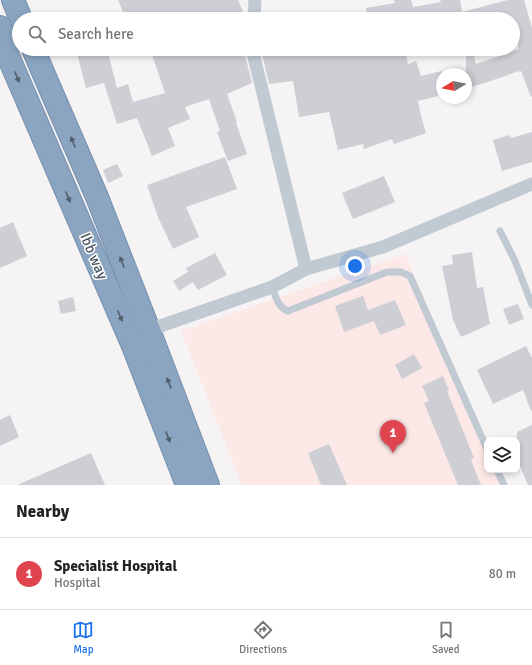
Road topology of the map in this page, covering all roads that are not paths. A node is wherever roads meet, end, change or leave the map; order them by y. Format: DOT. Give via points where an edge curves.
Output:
graph roads {
  1 [pos="13,0"];
  2 [pos="255,0"];
  3 [pos="18,12"];
  4 [pos="254,12"];
  5 [pos="0,27"];
  6 [pos="36,56"];
  7 [pos="253,56"];
  8 [pos="4,58"];
  9 [pos="532,184"];
  10 [pos="500,231"];
  11 [pos="306,269"];
  12 [pos="272,287"];
  13 [pos="530,296"];
  14 [pos="532,305"];
  15 [pos="149,330"];
  16 [pos="484,442"];
  17 [pos="498,473"];
  18 [pos="186,485"];
  19 [pos="208,485"];
  20 [pos="504,485"];
  1 -- 3 [label="highway"];
  2 -- 4 [label="street"];
  5 -- 8 [label="highway, Ibb way"];
  15 -- 6 [label="highway, one-way" via="97,197"];
  7 -- 11 [label="street"];
  8 -- 18 [label="highway, Ibb way, one-way" via="133,346"];
  9 -- 11 [label="street" via="383,247"];
  10 -- 13 [label="lane"];
  11 -- 12 [label="street"];
  12 -- 15 [label="street"];
  12 -- 16 [label="lane" via="277,302 282,309 288,310 388,272 401,272 410,276"];
  13 -- 14 [label="lane"];
  19 -- 15 [label="highway, one-way"];
  17 -- 20 [label="lane"];
}
